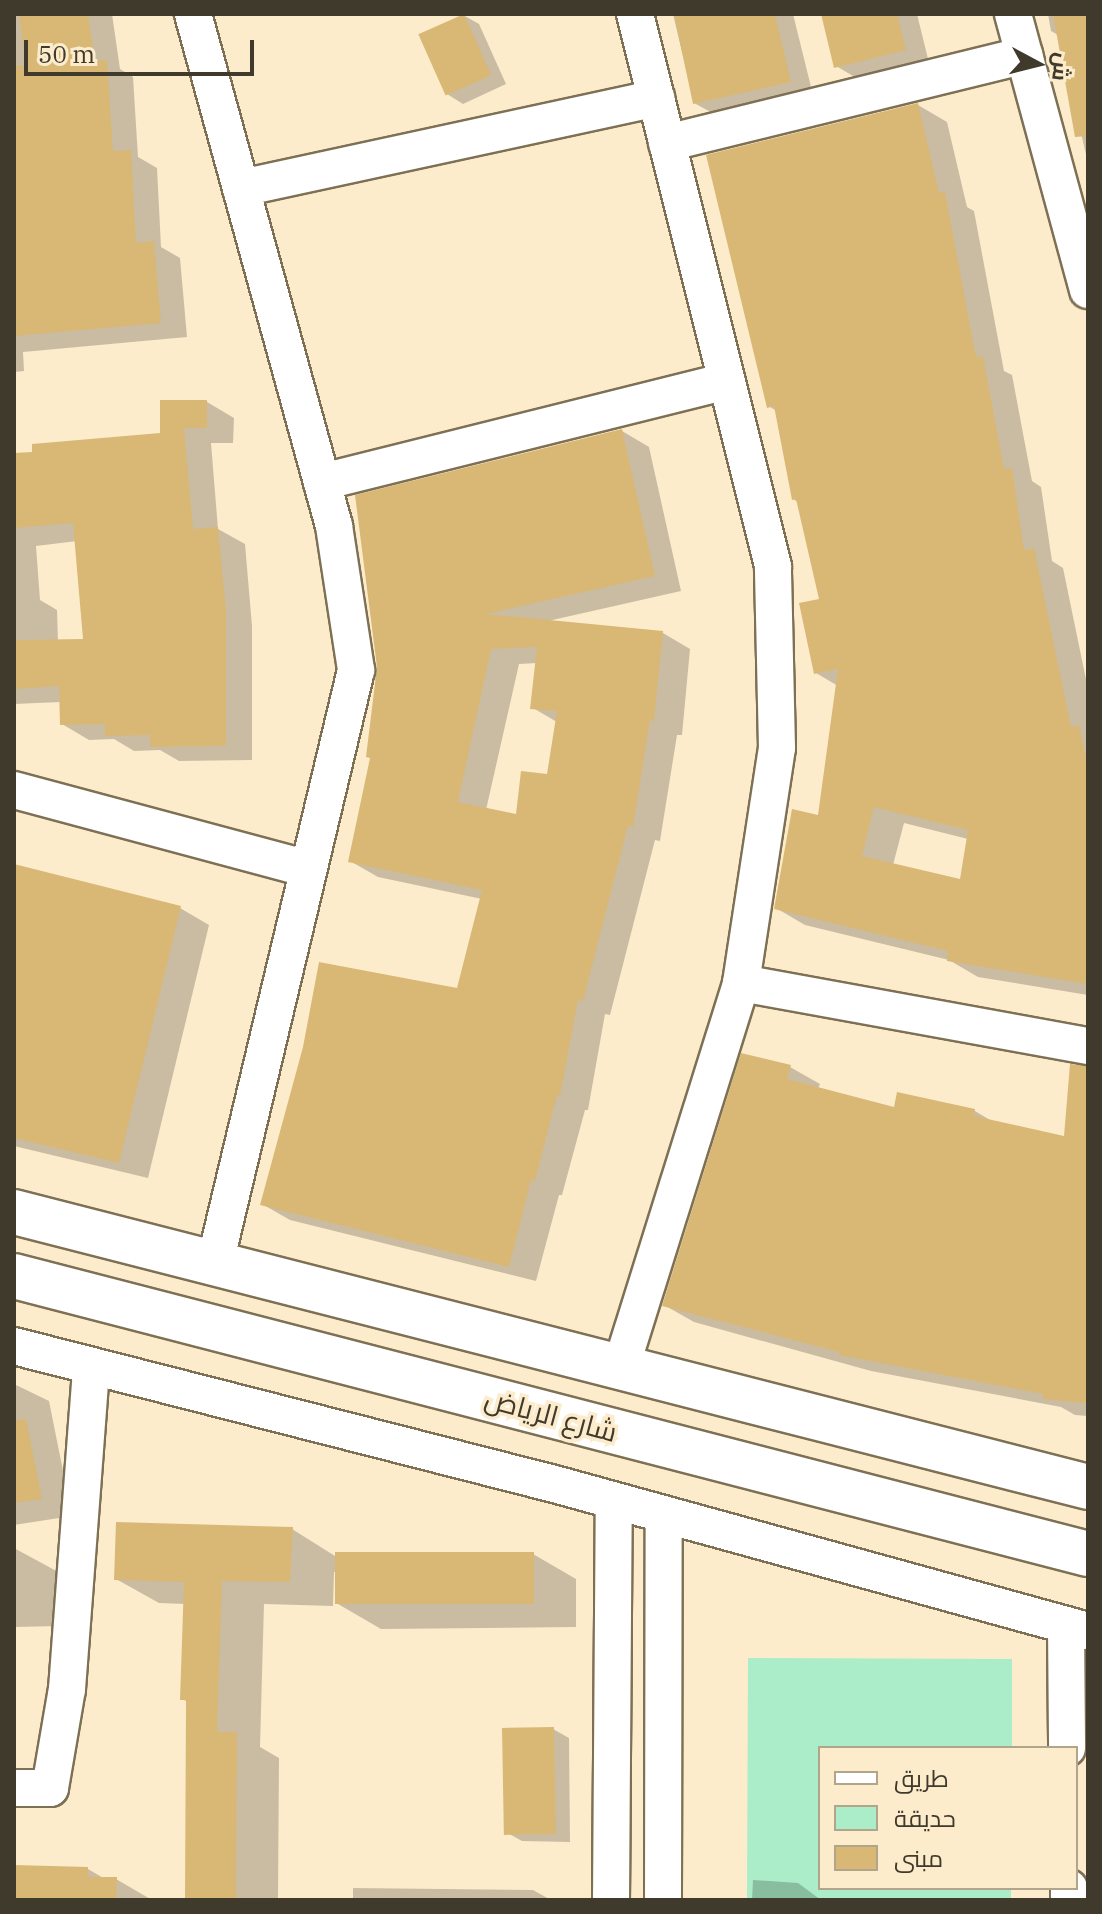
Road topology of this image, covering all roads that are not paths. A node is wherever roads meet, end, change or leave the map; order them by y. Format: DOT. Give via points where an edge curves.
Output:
graph roads {
  1 [pos="193,14"];
  2 [pos="635,14"];
  3 [pos="1013,14"];
  4 [pos="1024,55"];
  5 [pos="656,98"];
  6 [pos="667,143"];
  7 [pos="241,188"];
  8 [pos="1088,290"];
  9 [pos="727,381"];
  10 [pos="322,482"];
  11 [pos="14,790"];
  12 [pos="308,869"];
  13 [pos="741,983"];
  14 [pos="1088,1046"];
  15 [pos="14,1212"];
  16 [pos="215,1263"];
  17 [pos="14,1276"];
  18 [pos="14,1346"];
  19 [pos="621,1367"];
  20 [pos="91,1368"];
  21 [pos="1088,1487"];
  22 [pos="614,1502"];
  23 [pos="664,1515"];
  24 [pos="1088,1554"];
  25 [pos="1077,1628"];
  26 [pos="1067,1746"];
  27 [pos="14,1788"];
  28 [pos="611,1900"];
  29 [pos="663,1900"];
  1 -- 7 [label="street"];
  2 -- 5 [label="street"];
  3 -- 4 [label="street"];
  4 -- 6 [label="street"];
  4 -- 8 [label="street"];
  5 -- 6 [label="street"];
  5 -- 7 [label="street"];
  6 -- 9 [label="street"];
  7 -- 10 [label="street"];
  9 -- 10 [label="street"];
  9 -- 13 [label="street" via="773,566 777,748"];
  10 -- 12 [label="street" via="356,670"];
  11 -- 12 [label="street"];
  12 -- 16 [label="street"];
  13 -- 14 [label="street"];
  13 -- 19 [label="street"];
  15 -- 16 [label="main road"];
  16 -- 19 [label="main road"];
  17 -- 24 [label="main road, شارع الرياض"];
  18 -- 20 [label="street"];
  19 -- 21 [label="main road"];
  20 -- 22 [label="street"];
  20 -- 27 [label="street" via="67,1689 50,1788"];
  22 -- 23 [label="street"];
  22 -- 28 [label="street"];
  23 -- 25 [label="street"];
  23 -- 29 [label="street"];
  25 -- 26 [label="street"];
}
